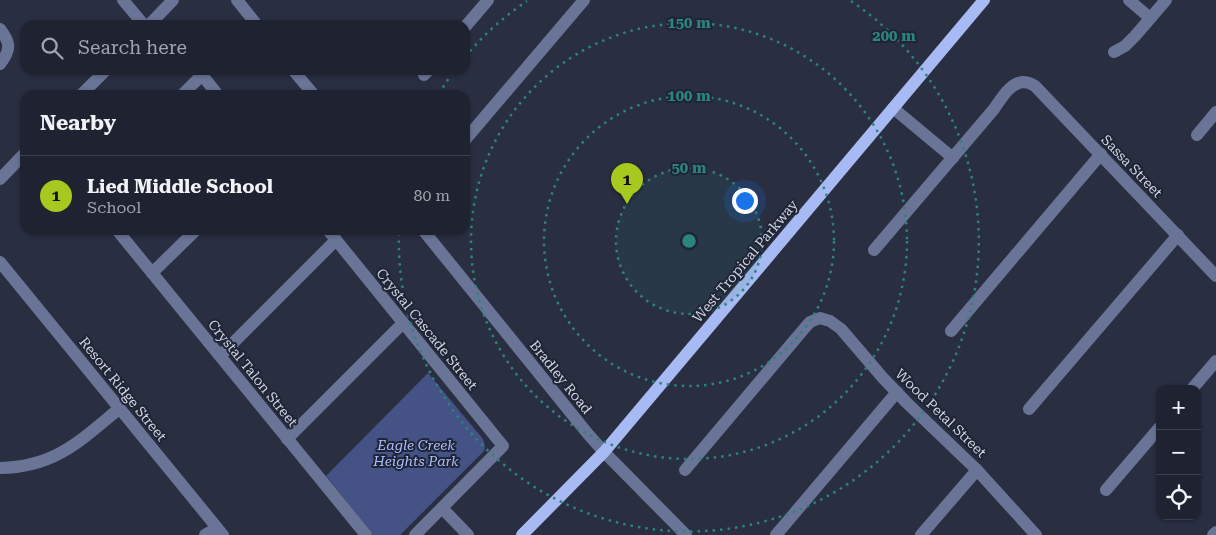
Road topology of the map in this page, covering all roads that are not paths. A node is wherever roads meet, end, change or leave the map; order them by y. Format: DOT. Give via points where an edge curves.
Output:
graph roads {
  1 [pos="123,0"];
  2 [pos="173,0"];
  3 [pos="237,0"];
  4 [pos="488,0"];
  5 [pos="584,0"];
  6 [pos="984,0"];
  7 [pos="1129,0"];
  8 [pos="1166,0"];
  9 [pos="1150,18"];
  10 [pos="140,20"];
  11 [pos="154,20"];
  12 [pos="253,20"];
  13 [pos="470,21"];
  14 [pos="0,29"];
  15 [pos="1114,52"];
  16 [pos="0,64"];
  17 [pos="101,75"];
  18 [pos="202,75"];
  19 [pos="202,75"];
  20 [pos="298,75"];
  21 [pos="86,90"];
  22 [pos="187,90"];
  23 [pos="214,90"];
  24 [pos="310,90"];
  25 [pos="893,108"];
  26 [pos="1216,112"];
  27 [pos="470,134"];
  28 [pos="1196,136"];
  29 [pos="1101,154"];
  30 [pos="20,158"];
  31 [pos="953,158"];
  32 [pos="0,179"];
  33 [pos="121,235"];
  34 [pos="191,235"];
  35 [pos="332,235"];
  36 [pos="427,235"];
  37 [pos="1178,236"];
  38 [pos="874,250"];
  39 [pos="0,262"];
  40 [pos="152,273"];
  41 [pos="1216,276"];
  42 [pos="403,323"];
  43 [pos="951,331"];
  44 [pos="220,356"];
  45 [pos="1216,361"];
  46 [pos="1195,385"];
  47 [pos="897,392"];
  48 [pos="120,408"];
  49 [pos="1029,409"];
  50 [pos="1157,430"];
  51 [pos="287,439"];
  52 [pos="604,452"];
  53 [pos="0,468"];
  54 [pos="686,470"];
  55 [pos="977,470"];
  56 [pos="1106,490"];
  57 [pos="442,508"];
  58 [pos="220,531"];
  59 [pos="1216,532"];
  60 [pos="205,535"];
  61 [pos="366,535"];
  62 [pos="415,535"];
  63 [pos="468,535"];
  64 [pos="522,535"];
  65 [pos="686,535"];
  66 [pos="776,535"];
  67 [pos="921,535"];
  68 [pos="1036,535"];
  69 [pos="1213,535"];
  1 -- 10 [label="street"];
  2 -- 11 [label="street"];
  3 -- 12 [label="street"];
  4 -- 13 [label="street"];
  5 -- 27 [label="street"];
  6 -- 25 [label="main road, West Tropical Parkway"];
  7 -- 9 [label="street"];
  8 -- 9 [label="street"];
  9 -- 15 [label="street" via="1125,46"];
  14 -- 16 [label="street" via="9,46 7,56"];
  17 -- 21 [label="street"];
  18 -- 22 [label="street"];
  19 -- 23 [label="street"];
  20 -- 24 [label="street"];
  25 -- 31 [label="street"];
  25 -- 52 [label="main road, West Tropical Parkway"];
  26 -- 28 [label="street"];
  29 -- 31 [label="street, Sassa Street" via="1035,86 1024,82 1014,85 1004,95"];
  29 -- 37 [label="street, Sassa Street"];
  29 -- 43 [label="street"];
  30 -- 32 [label="street"];
  31 -- 38 [label="street"];
  33 -- 40 [label="street, Crystal Talon Street"];
  34 -- 40 [label="street"];
  35 -- 42 [label="street, Crystal Cascade Street"];
  35 -- 44 [label="street"];
  36 -- 52 [label="street, Bradley Road"];
  37 -- 41 [label="street, Sassa Street"];
  37 -- 49 [label="street"];
  39 -- 48 [label="street, Resort Ridge Street"];
  40 -- 44 [label="street, Crystal Talon Street"];
  42 -- 51 [label="street"];
  42 -- 57 [label="street, Crystal Cascade Street" via="503,446"];
  44 -- 51 [label="street, Crystal Talon Street"];
  45 -- 46 [label="street"];
  47 -- 54 [label="street, Wood Petal Street" via="841,329 820,318 810,322"];
  47 -- 55 [label="street, Wood Petal Street"];
  47 -- 66 [label="street"];
  48 -- 53 [label="street" via="55,456 35,464"];
  48 -- 58 [label="street, Resort Ridge Street"];
  50 -- 56 [label="street"];
  51 -- 61 [label="street, Crystal Talon Street"];
  52 -- 64 [label="main road, West Tropical Parkway"];
  52 -- 65 [label="street, Bradley Road"];
  55 -- 67 [label="street"];
  55 -- 68 [label="street, Wood Petal Street"];
  57 -- 62 [label="street"];
  57 -- 63 [label="street"];
  58 -- 60 [label="street"];
  59 -- 69 [label="street"];
}
